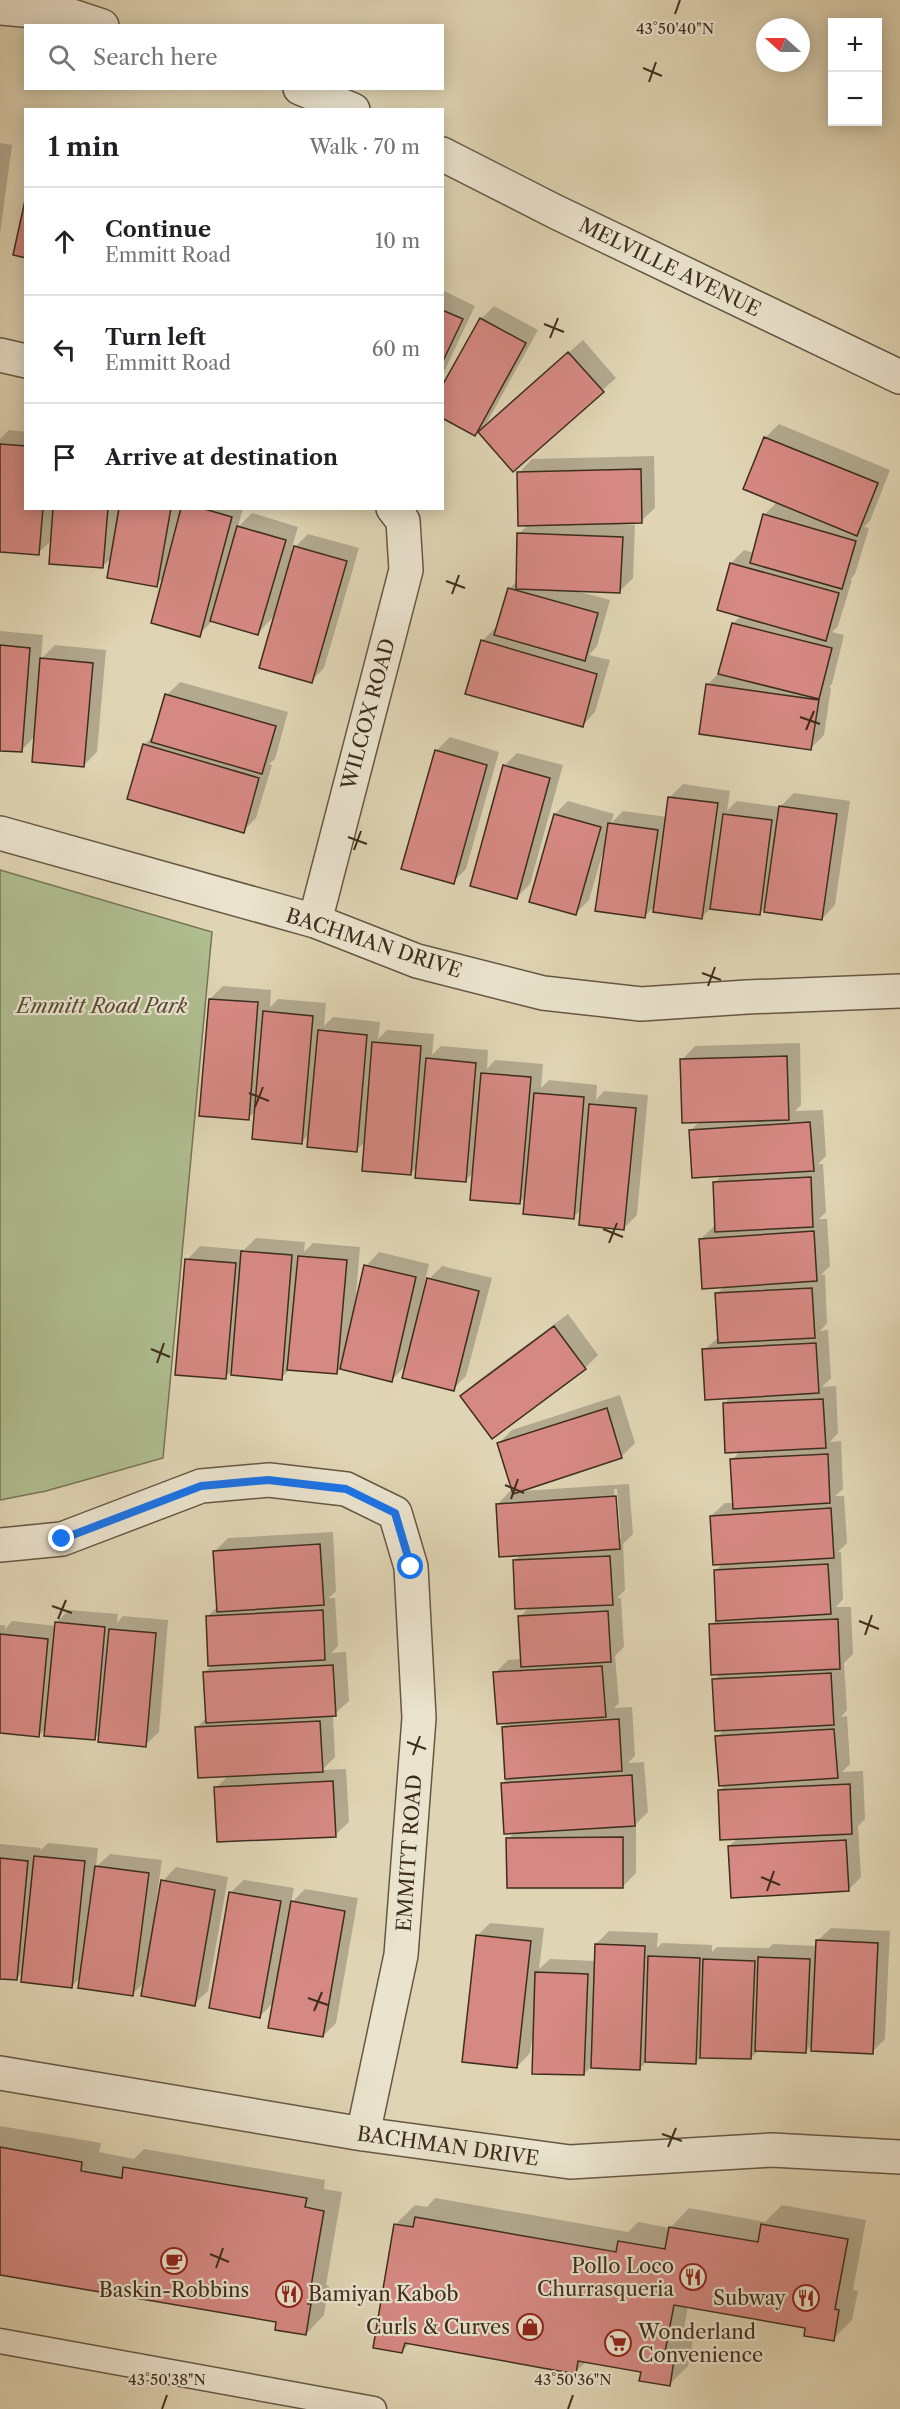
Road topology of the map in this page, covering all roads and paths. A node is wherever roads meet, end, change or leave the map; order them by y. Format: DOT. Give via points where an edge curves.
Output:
graph roads {
  1 [pos="0,8"];
  2 [pos="96,24"];
  3 [pos="305,90"];
  4 [pos="348,108"];
  5 [pos="444,155"];
  6 [pos="0,355"];
  7 [pos="24,361"];
  8 [pos="900,377"];
  9 [pos="395,510"];
  10 [pos="0,833"];
  11 [pos="315,921"];
  12 [pos="900,991"];
  13 [pos="0,1545"];
  14 [pos="0,2073"];
  15 [pos="363,2134"];
  16 [pos="900,2157"];
  17 [pos="0,2341"];
  18 [pos="374,2409"];
  1 -- 2 [label="street" via="66,14"];
  3 -- 4 [label="street"];
  5 -- 8 [label="street, MELVILLE AVENUE"];
  6 -- 7 [label="street"];
  9 -- 11 [label="street, WILCOX ROAD" via="403,521 406,570"];
  10 -- 11 [label="street, BACHMAN DRIVE"];
  11 -- 12 [label="street, BACHMAN DRIVE" via="417,961 554,994 641,1004"];
  13 -- 15 [label="street, EMMITT ROAD" via="62,1539 201,1486 268,1480 346,1489 395,1513 411,1567 419,1718 401,1955"];
  14 -- 15 [label="street, BACHMAN DRIVE"];
  15 -- 16 [label="street, BACHMAN DRIVE" via="570,2162 772,2150"];
  17 -- 18 [label="lane"];
}
